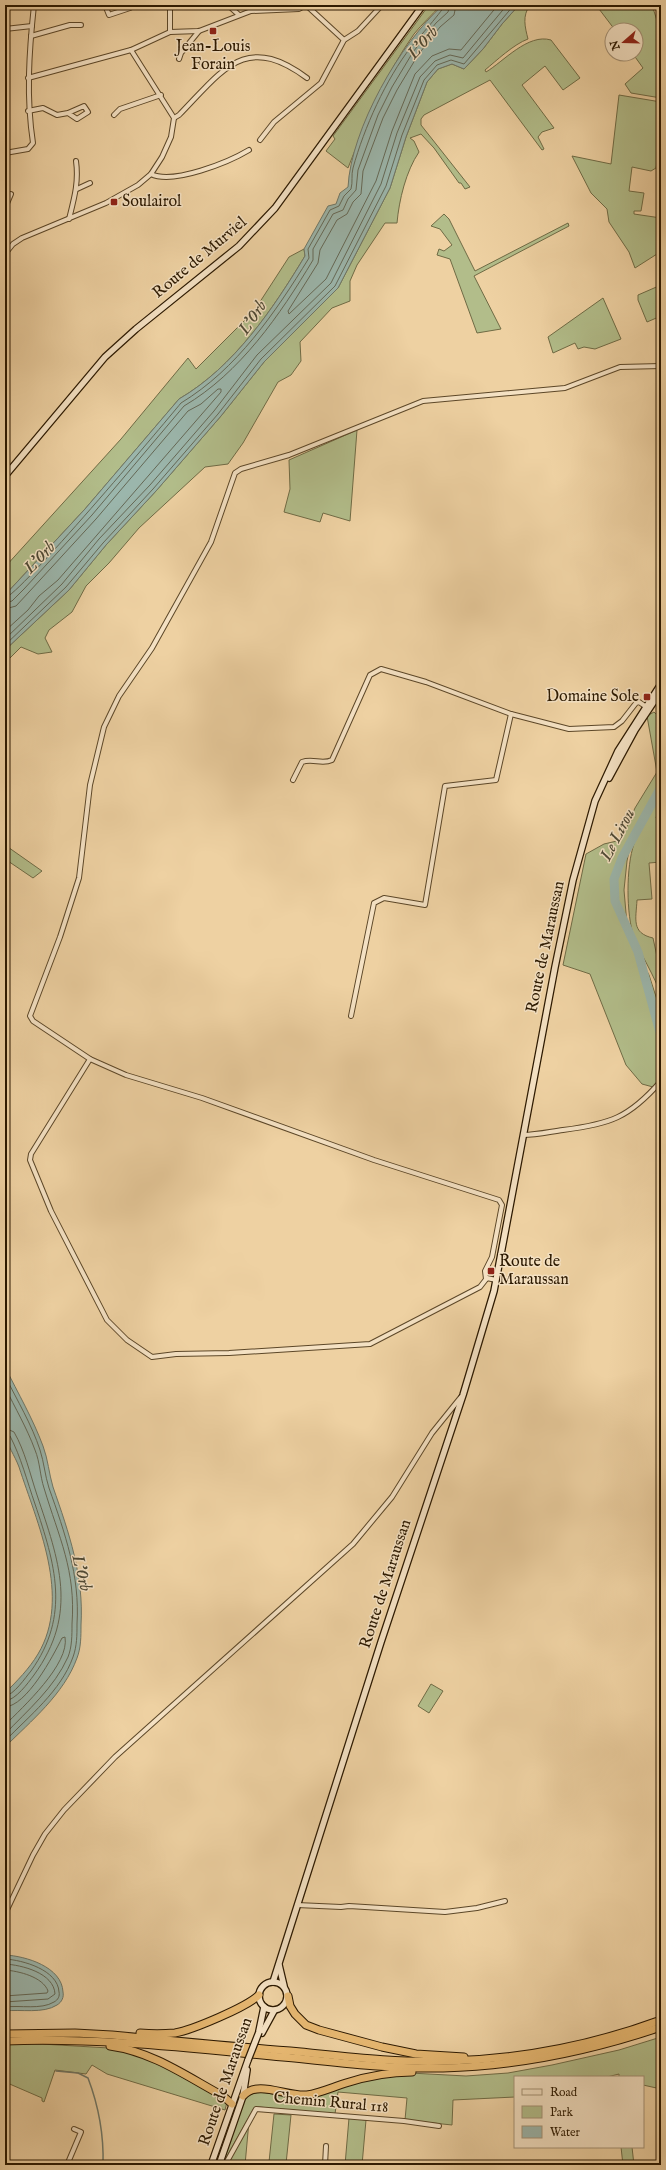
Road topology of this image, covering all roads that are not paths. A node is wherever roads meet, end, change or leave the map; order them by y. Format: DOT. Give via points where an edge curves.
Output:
graph roads {
  1 [pos="34,5"];
  2 [pos="105,5"];
  3 [pos="129,5"];
  4 [pos="170,5"];
  5 [pos="228,5"];
  6 [pos="306,5"];
  7 [pos="382,5"];
  8 [pos="423,5"];
  9 [pos="239,15"];
  10 [pos="81,25"];
  11 [pos="32,26"];
  12 [pos="5,29"];
  13 [pos="170,32"];
  14 [pos="199,32"];
  15 [pos="31,36"];
  16 [pos="344,40"];
  17 [pos="131,50"];
  18 [pos="179,59"];
  19 [pos="28,78"];
  20 [pos="307,78"];
  21 [pos="161,95"];
  22 [pos="28,111"];
  23 [pos="68,112"];
  24 [pos="114,115"];
  25 [pos="174,118"];
  26 [pos="260,140"];
  27 [pos="249,150"];
  28 [pos="5,153"];
  29 [pos="76,161"];
  30 [pos="151,174"];
  31 [pos="90,183"];
  32 [pos="77,189"];
  33 [pos="11,194"];
  34 [pos="5,208"];
  35 [pos="69,219"];
  36 [pos="5,254"];
  37 [pos="661,366"];
  38 [pos="5,476"];
  39 [pos="661,684"];
  40 [pos="661,691"];
  41 [pos="647,708"];
  42 [pos="511,714"];
  43 [pos="293,780"];
  44 [pos="351,1016"];
  45 [pos="90,1059"];
  46 [pos="661,1081"];
  47 [pos="523,1134"];
  48 [pos="486,1279"];
  49 [pos="496,1280"];
  50 [pos="463,1395"];
  51 [pos="506,1901"];
  52 [pos="297,1905"];
  53 [pos="5,1914"];
  54 [pos="279,1965"];
  55 [pos="273,1982"];
  56 [pos="284,1986"];
  57 [pos="259,1995"];
  58 [pos="288,1996"];
  59 [pos="264,2007"];
  60 [pos="274,2011"];
  61 [pos="661,2020"];
  62 [pos="661,2027"];
  63 [pos="260,2032"];
  64 [pos="75,2033"];
  65 [pos="5,2034"];
  66 [pos="70,2040"];
  67 [pos="5,2041"];
  68 [pos="490,2058"];
  69 [pos="249,2060"];
  70 [pos="430,2068"];
  71 [pos="243,2096"];
  72 [pos="232,2104"];
  73 [pos="439,2126"];
  74 [pos="74,2129"];
  75 [pos="326,2146"];
  76 [pos="67,2165"];
  77 [pos="211,2165"];
  78 [pos="219,2165"];
  79 [pos="225,2165"];
  80 [pos="325,2165"];
  1 -- 11 [label="street"];
  2 -- 3 [label="street" via="109,15 130,8"];
  4 -- 13 [label="street"];
  5 -- 9 [label="street"];
  6 -- 9 [label="street" via="300,9 258,9"];
  6 -- 16 [label="street"];
  7 -- 16 [label="street" via="358,31"];
  8 -- 38 [label="main road, Route de Murviel" via="289,190 250,235 105,357"];
  9 -- 14 [label="street"];
  10 -- 15 [label="street" via="70,25"];
  11 -- 12 [label="street"];
  11 -- 15 [label="street"];
  13 -- 14 [label="street"];
  13 -- 17 [label="street"];
  14 -- 18 [label="street"];
  15 -- 19 [label="street"];
  16 -- 26 [label="street" via="321,83 274,122"];
  17 -- 19 [label="street"];
  17 -- 21 [label="street"];
  19 -- 22 [label="street"];
  20 -- 25 [label="street" via="272,58 260,56 243,60 222,72"];
  21 -- 24 [label="street" via="120,109"];
  21 -- 25 [label="street"];
  22 -- 23 [label="street" via="43,108 57,115"];
  22 -- 28 [label="street" via="33,143 28,149"];
  25 -- 30 [label="street" via="171,138"];
  27 -- 30 [label="street" via="211,168 161,178"];
  29 -- 32 [label="street"];
  30 -- 35 [label="street" via="138,185 106,203"];
  31 -- 32 [label="street"];
  32 -- 35 [label="street"];
  33 -- 34 [label="street"];
  35 -- 36 [label="street" via="22,238"];
  37 -- 45 [label="street" via="620,367 566,388 423,401 290,455 235,473 211,542 152,648 119,696 104,727 90,785 79,878 30,1016 33,1021"];
  39 -- 41 [label="main road, Route de Maraussan"];
  40 -- 41 [label="main road, Route de Maraussan"];
  41 -- 42 [label="street" via="636,703 614,727 568,729"];
  41 -- 47 [label="main road, Route de Maraussan" via="593,810 573,880"];
  42 -- 43 [label="street" via="426,682 380,669 375,670 370,675 332,760 327,763 306,760 302,762"];
  42 -- 44 [label="street" via="496,780 446,786 425,905 384,898 374,903"];
  45 -- 48 [label="street" via="126,1075 216,1103 374,1160 499,1200 502,1205 492,1257 485,1272"];
  45 -- 48 [label="street" via="31,1154 30,1160 51,1211 107,1320 127,1340 152,1357 370,1344 480,1287"];
  46 -- 47 [label="street" via="646,1099 611,1122"];
  47 -- 49 [label="main road, Route de Maraussan"];
  48 -- 49 [label="street"];
  49 -- 50 [label="main road, Route de Maraussan"];
  50 -- 52 [label="main road, Route de Maraussan" via="380,1642"];
  50 -- 53 [label="street" via="432,1433 392,1497 353,1544 115,1757 64,1810 45,1834"];
  51 -- 52 [label="street" via="445,1912"];
  52 -- 54 [label="main road, Route de Maraussan"];
  54 -- 55 [label="main road, Route de Maraussan"];
  54 -- 56 [label="main road"];
  55 -- 56 [label="main road"];
  55 -- 57 [label="main road" via="262,1987"];
  56 -- 58 [label="main road"];
  57 -- 59 [label="main road"];
  57 -- 64 [label="highway" via="235,2010 182,2031 150,2034 85,2030"];
  58 -- 60 [label="main road" via="285,2005"];
  58 -- 68 [label="highway" via="290,2006 300,2020 319,2030 416,2054"];
  59 -- 60 [label="main road"];
  59 -- 63 [label="main road, Route de Maraussan"];
  60 -- 63 [label="main road, Route de Maraussan"];
  61 -- 68 [label="highway" via="582,2044"];
  62 -- 70 [label="highway" via="606,2044 542,2058 492,2065"];
  63 -- 69 [label="main road, Route de Maraussan, bridge"];
  64 -- 65 [label="highway"];
  64 -- 68 [label="highway" via="385,2060 449,2061"];
  66 -- 67 [label="highway"];
  66 -- 70 [label="highway" via="372,2066"];
  66 -- 72 [label="highway" via="80,2044 111,2046 139,2052 223,2096"];
  69 -- 71 [label="main road, Route de Maraussan"];
  69 -- 72 [label="main road, Route de Maraussan"];
  70 -- 71 [label="highway" via="418,2072 391,2072 372,2076 307,2095 291,2095 261,2087 253,2088"];
  71 -- 78 [label="main road, Route de Maraussan"];
  72 -- 77 [label="main road, Route de Maraussan"];
  73 -- 79 [label="street, Chemin Rural 118" via="256,2109"];
  74 -- 76 [label="street" via="81,2132"];
  75 -- 80 [label="street"];
}
